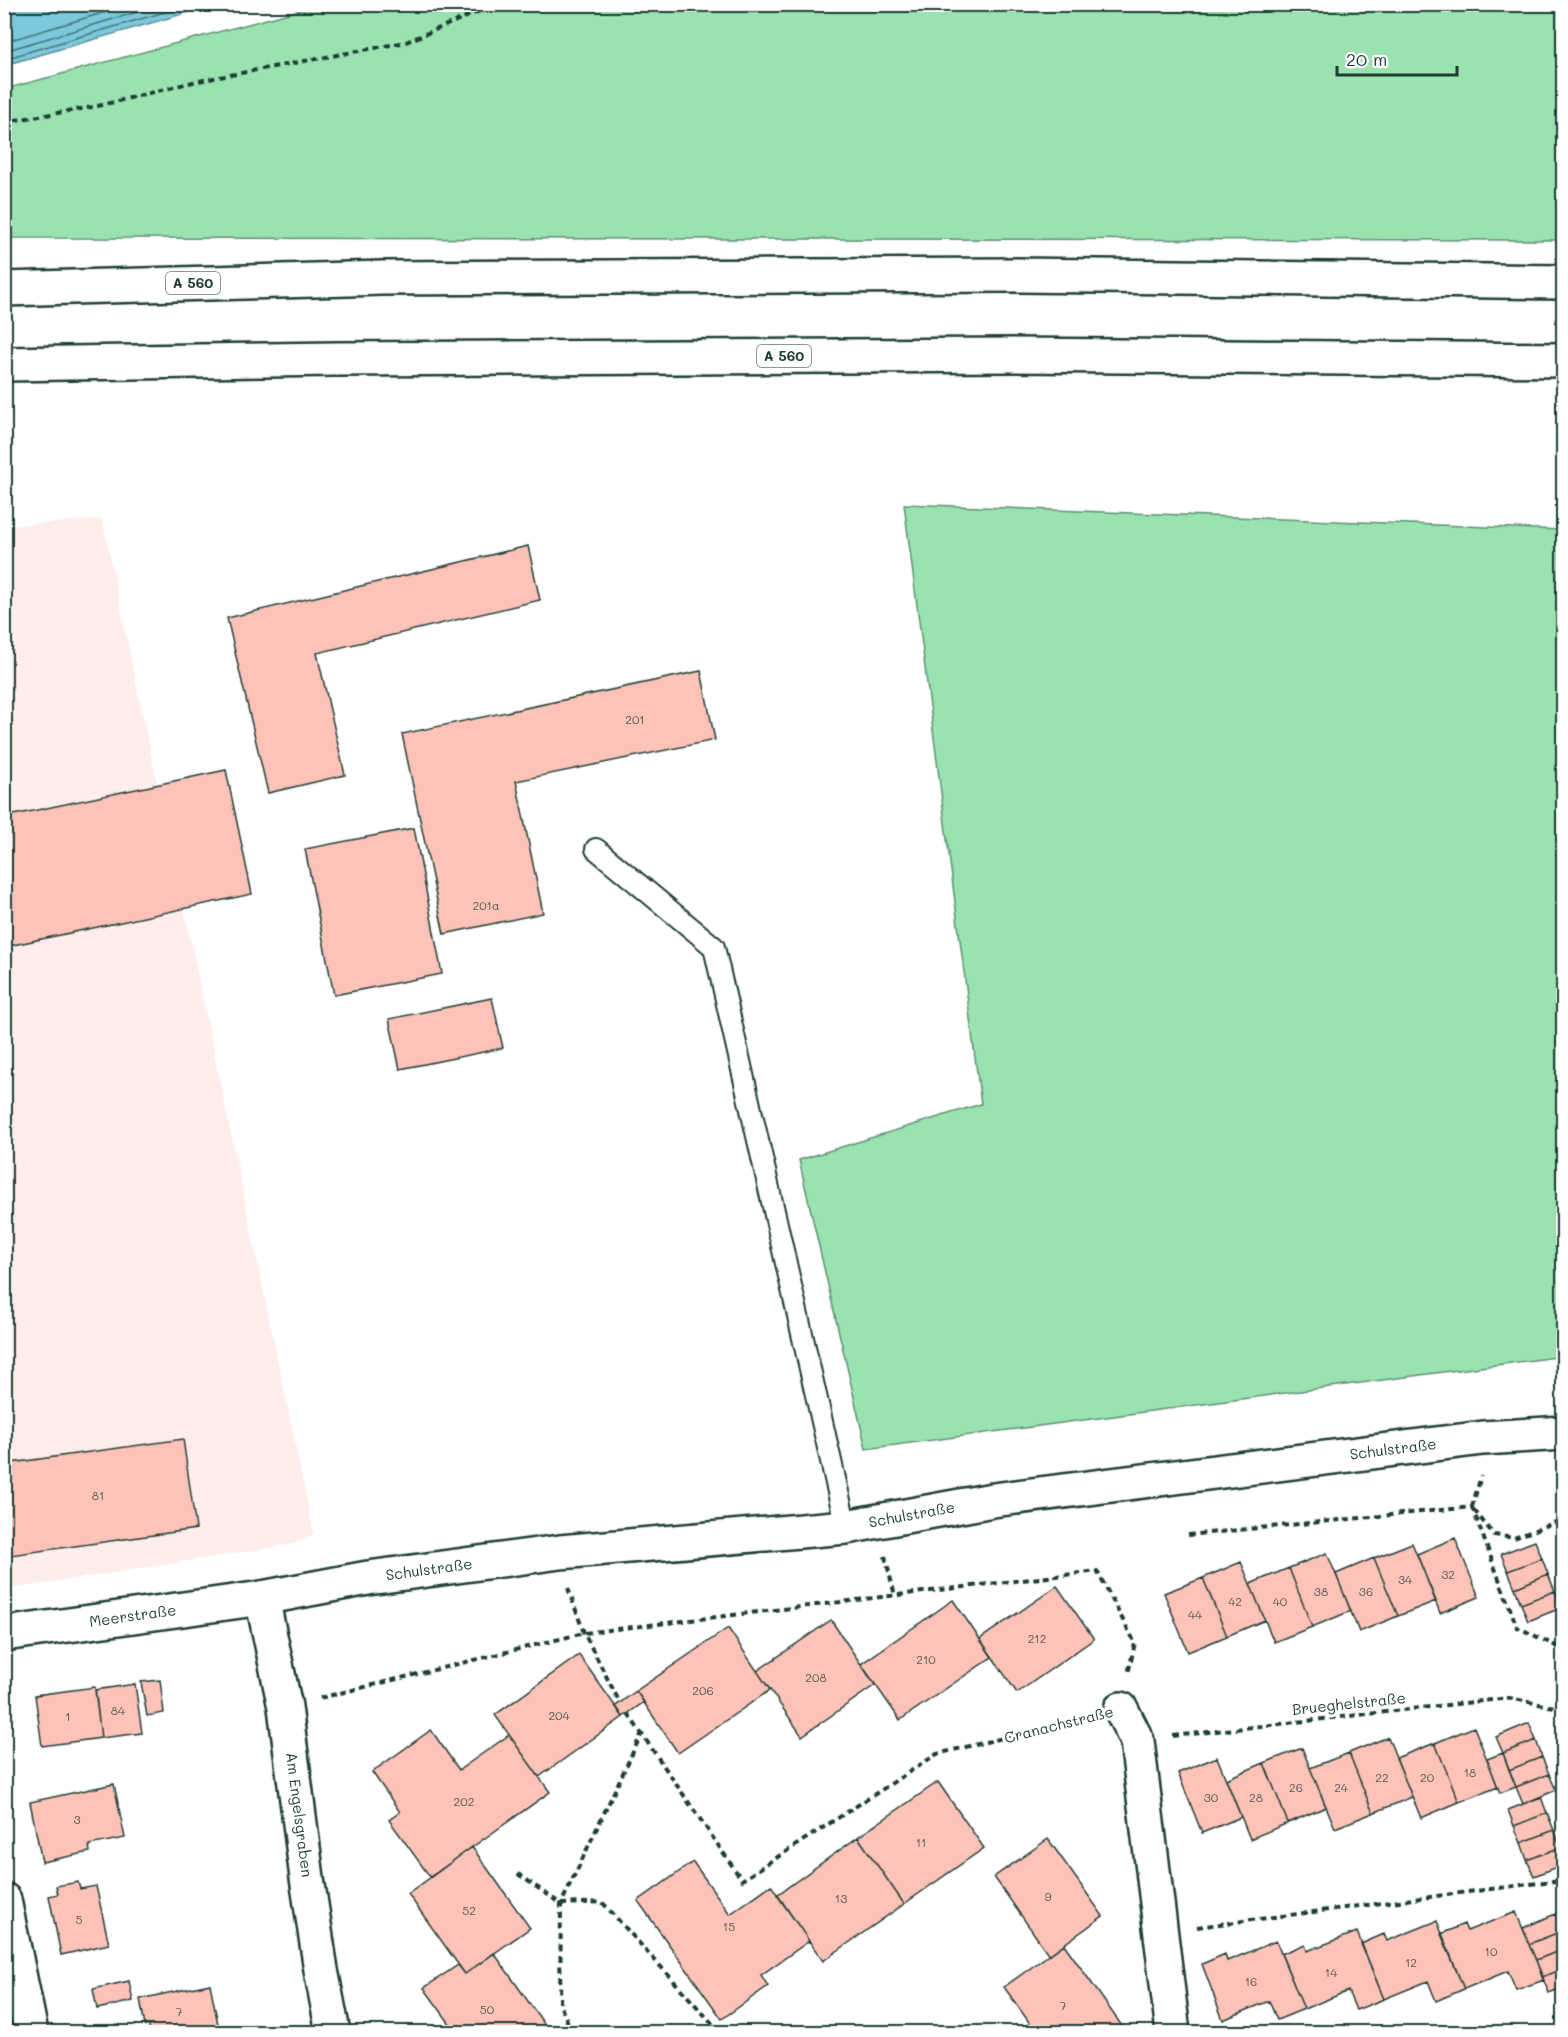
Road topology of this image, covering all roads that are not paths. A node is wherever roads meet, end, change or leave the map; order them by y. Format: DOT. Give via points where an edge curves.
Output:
graph roads {
  1 [pos="1563,282"];
  2 [pos="4,289"];
  3 [pos="1563,360"];
  4 [pos="4,364"];
  5 [pos="596,849"];
  6 [pos="1563,1433"];
  7 [pos="846,1527"];
  8 [pos="262,1598"];
  9 [pos="4,1634"];
  10 [pos="1121,1709"];
  11 [pos="4,1900"];
  12 [pos="31,2032"];
  13 [pos="333,2032"];
  14 [pos="1173,2032"];
  1 -- 2 [label="main road, A 560" via="1017,275 490,277"];
  3 -- 4 [label="main road, A 560" via="1001,355"];
  5 -- 7 [label="lane" via="714,947"];
  6 -- 7 [label="main road, Schulstraße" via="1483,1438 993,1500"];
  7 -- 8 [label="main road, Schulstraße" via="560,1552 368,1578"];
  8 -- 9 [label="main road, Meerstraße"];
  8 -- 13 [label="main road, Am Engelsgraben" via="285,1707 319,1959"];
  10 -- 14 [label="main road, Cranachstraße" via="1137,1741"];
  11 -- 12 [label="main road"];
}
